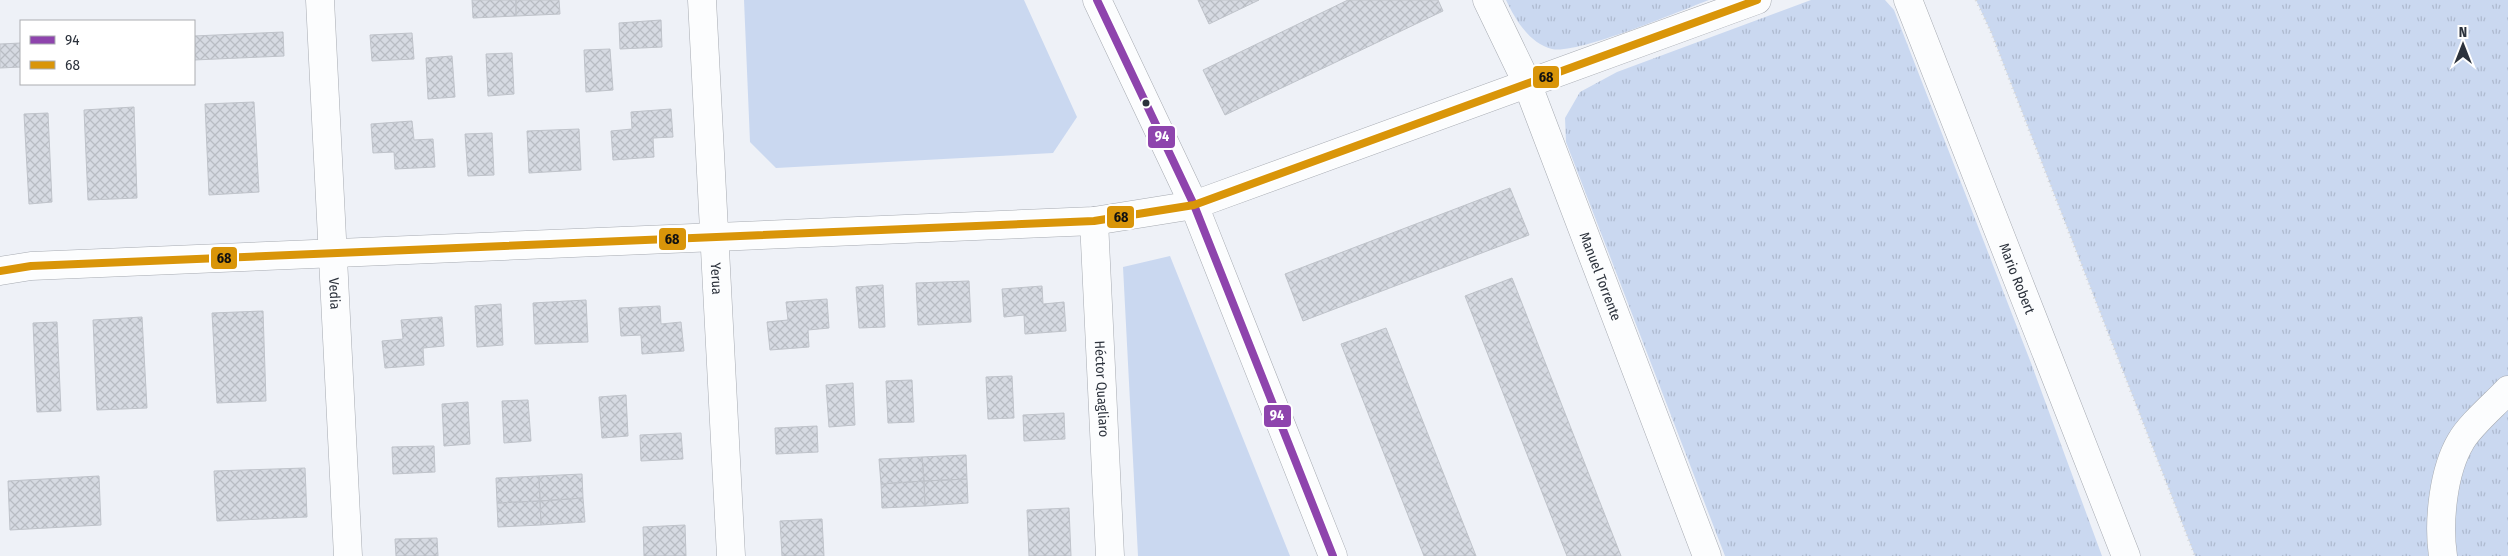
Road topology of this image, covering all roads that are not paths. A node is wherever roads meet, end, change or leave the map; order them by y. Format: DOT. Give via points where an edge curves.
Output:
graph roads {
  1 [pos="320,0"];
  2 [pos="702,0"];
  3 [pos="1097,0"];
  4 [pos="1487,0"];
  5 [pos="1757,0"];
  6 [pos="1908,0"];
  7 [pos="1528,83"];
  8 [pos="1194,205"];
  9 [pos="1094,221"];
  10 [pos="714,238"];
  11 [pos="333,253"];
  12 [pos="0,271"];
  13 [pos="2508,390"];
  14 [pos="348,556"];
  15 [pos="731,556"];
  16 [pos="1110,556"];
  17 [pos="1333,556"];
  18 [pos="1707,556"];
  19 [pos="2126,556"];
  20 [pos="2443,556"];
  1 -- 11 [label="street, Vedia"];
  2 -- 10 [label="street, Yerua"];
  3 -- 8 [label="street"];
  4 -- 7 [label="street, Manuel Torrente"];
  5 -- 7 [label="street"];
  6 -- 19 [label="street, Mario Robert"];
  7 -- 8 [label="street"];
  7 -- 18 [label="street, Manuel Torrente"];
  8 -- 9 [label="street"];
  8 -- 17 [label="street"];
  9 -- 10 [label="street"];
  9 -- 16 [label="street, Héctor Quagliaro"];
  10 -- 11 [label="street"];
  10 -- 15 [label="street, Yerua"];
  11 -- 12 [label="street" via="31,266"];
  11 -- 14 [label="street, Vedia"];
  13 -- 20 [label="street" via="2461,440 2446,482 2439,531"];
}
